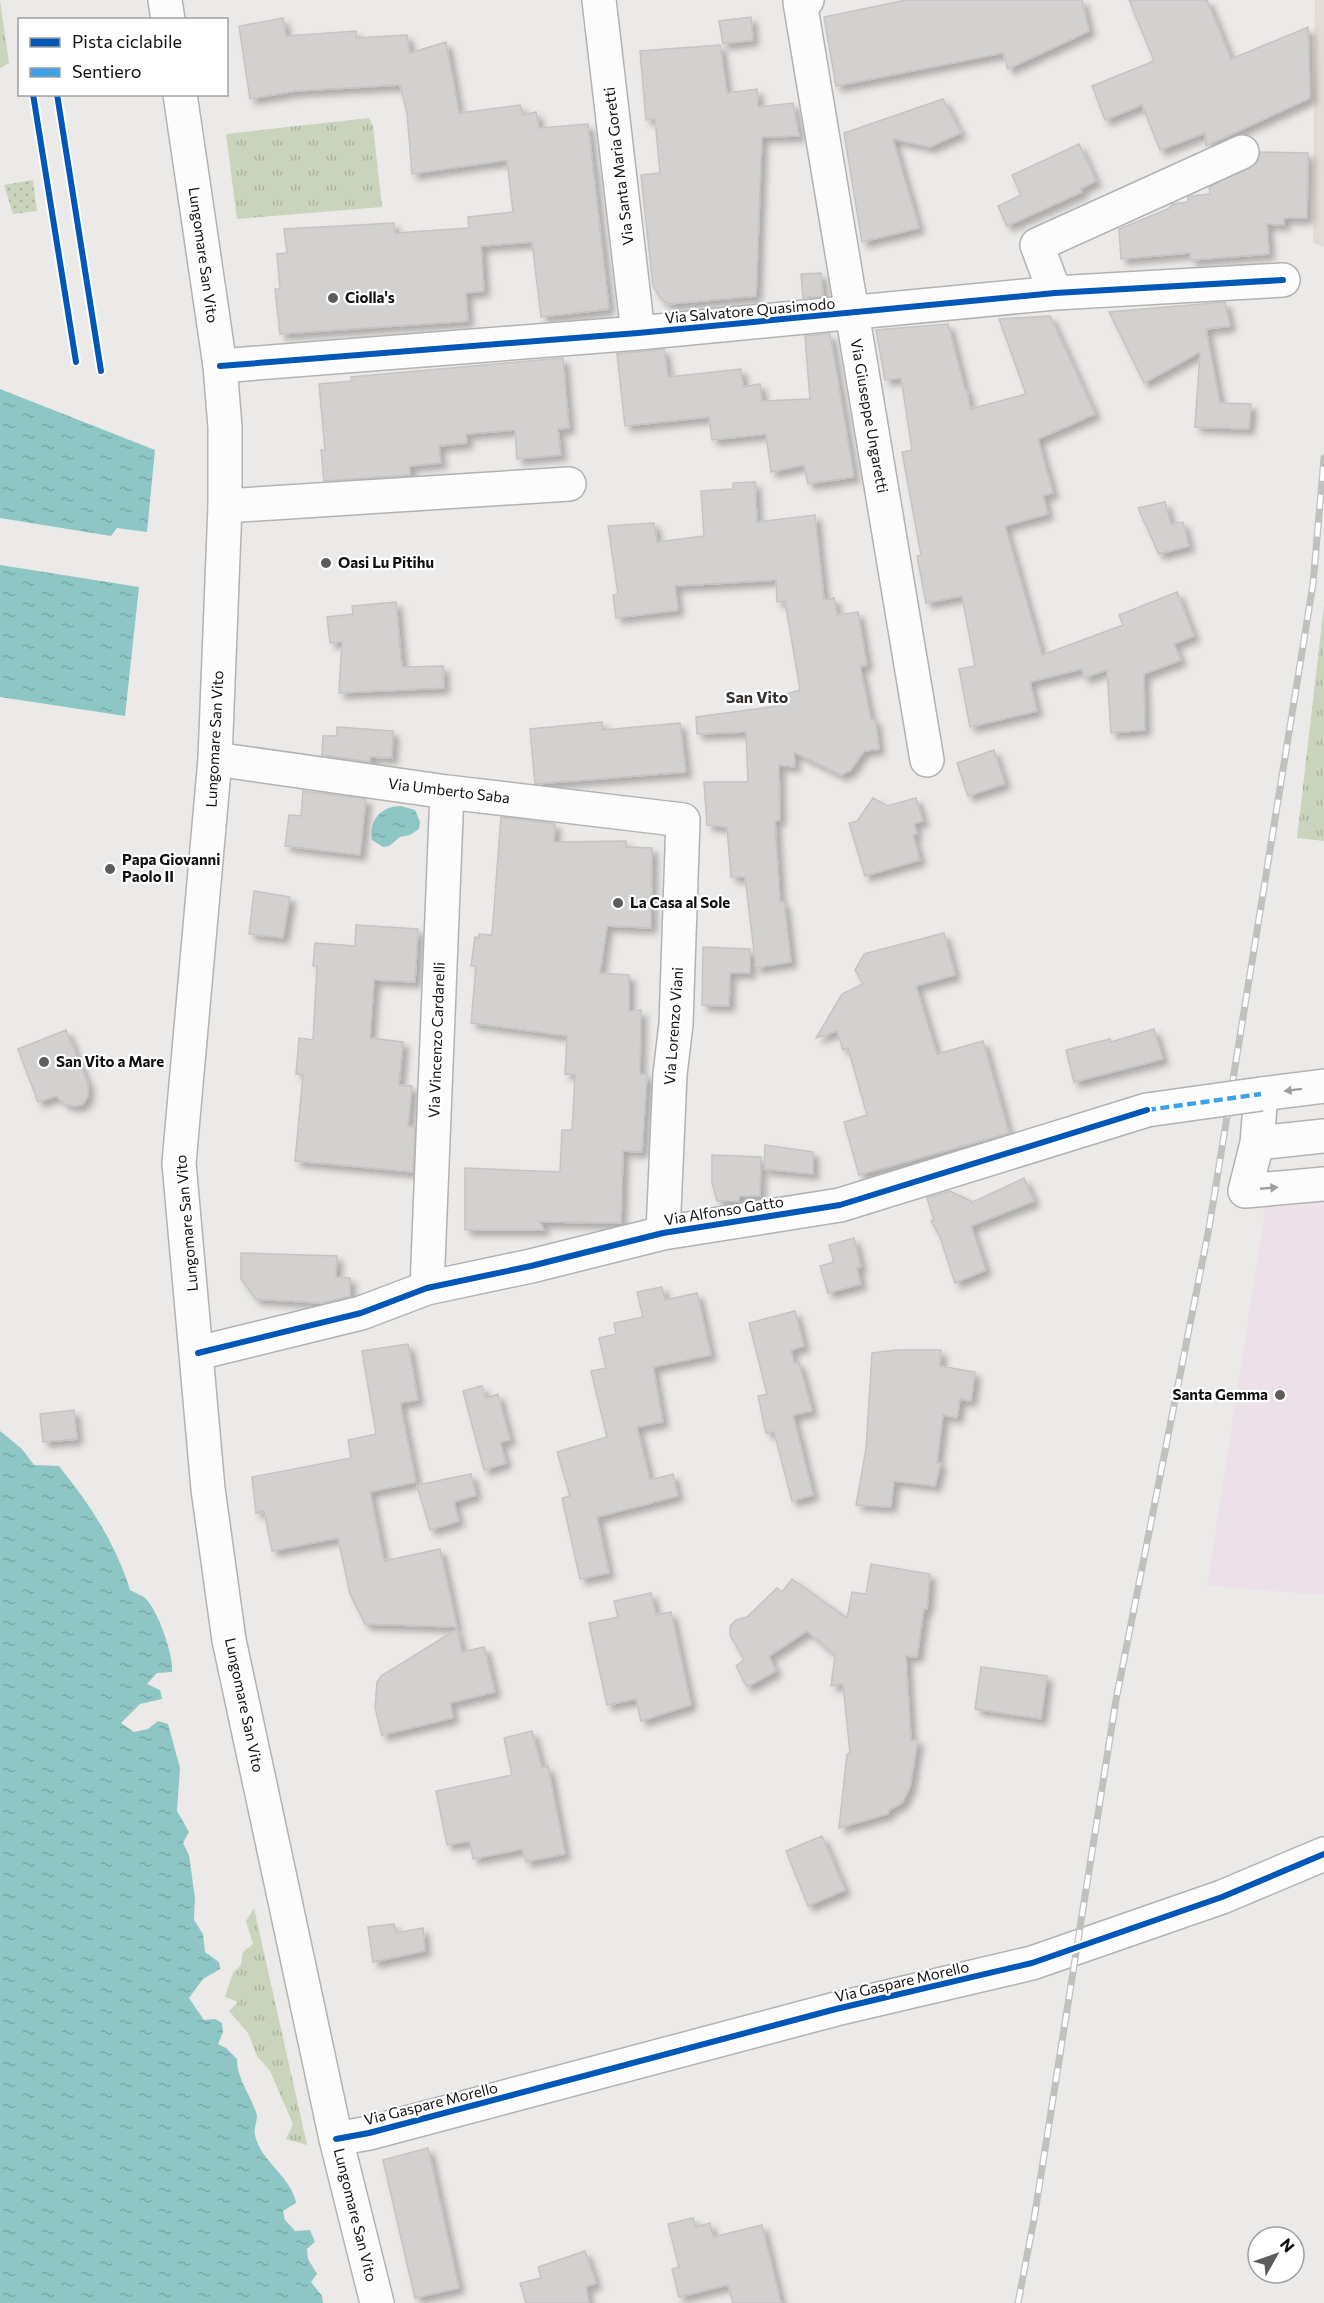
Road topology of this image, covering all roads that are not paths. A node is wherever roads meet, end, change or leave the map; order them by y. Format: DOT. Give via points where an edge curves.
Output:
graph roads {
  1 [pos="165,0"];
  2 [pos="599,0"];
  3 [pos="804,1"];
  4 [pos="168,18"];
  5 [pos="180,96"];
  6 [pos="1242,152"];
  7 [pos="1283,280"];
  8 [pos="1055,293"];
  9 [pos="852,314"];
  10 [pos="638,333"];
  11 [pos="220,366"];
  12 [pos="568,484"];
  13 [pos="225,506"];
  14 [pos="216,759"];
  15 [pos="927,760"];
  16 [pos="447,792"];
  17 [pos="683,820"];
  18 [pos="1324,1086"];
  19 [pos="1261,1094"];
  20 [pos="1324,1136"];
  21 [pos="1257,1143"];
  22 [pos="1324,1184"];
  23 [pos="663,1233"];
  24 [pos="427,1288"];
  25 [pos="198,1353"];
  26 [pos="1324,1854"];
  27 [pos="336,2139"];
  28 [pos="377,2303"];
  1 -- 4 [label="street"];
  2 -- 10 [label="street, Via Santa Maria Goretti"];
  3 -- 9 [label="street, Via Giuseppe Ungaretti"];
  5 -- 11 [label="street, Lungomare San Vito"];
  6 -- 8 [label="street" via="1037,245"];
  7 -- 8 [label="street, Via Salvatore Quasimodo"];
  8 -- 9 [label="street, Via Salvatore Quasimodo"];
  9 -- 10 [label="street, Via Salvatore Quasimodo"];
  9 -- 15 [label="street, Via Giuseppe Ungaretti"];
  10 -- 11 [label="street, Via Salvatore Quasimodo"];
  11 -- 13 [label="street, Lungomare San Vito"];
  12 -- 13 [label="street"];
  13 -- 14 [label="street, Lungomare San Vito"];
  14 -- 16 [label="street, Via Umberto Saba"];
  14 -- 25 [label="street, Lungomare San Vito" via="179,1162"];
  16 -- 17 [label="street, Via Umberto Saba"];
  16 -- 24 [label="street, Via Vincenzo Cardarelli"];
  17 -- 23 [label="street, Via Lorenzo Viani"];
  18 -- 19 [label="street, Via Alfonso Gatto, one-way"];
  19 -- 21 [label="street"];
  19 -- 23 [label="street, Via Alfonso Gatto, bridge" via="1147,1110 840,1205"];
  20 -- 21 [label="street"];
  21 -- 22 [label="street, one-way" via="1245,1191"];
  23 -- 24 [label="street, Via Alfonso Gatto"];
  24 -- 25 [label="street, Via Alfonso Gatto" via="361,1312"];
  25 -- 27 [label="street, Lungomare San Vito" via="208,1489 229,1640"];
  26 -- 27 [label="street, Via Gaspare Morello" via="1222,1897 1032,1963 836,2009"];
  27 -- 28 [label="street, Lungomare San Vito"];
}
